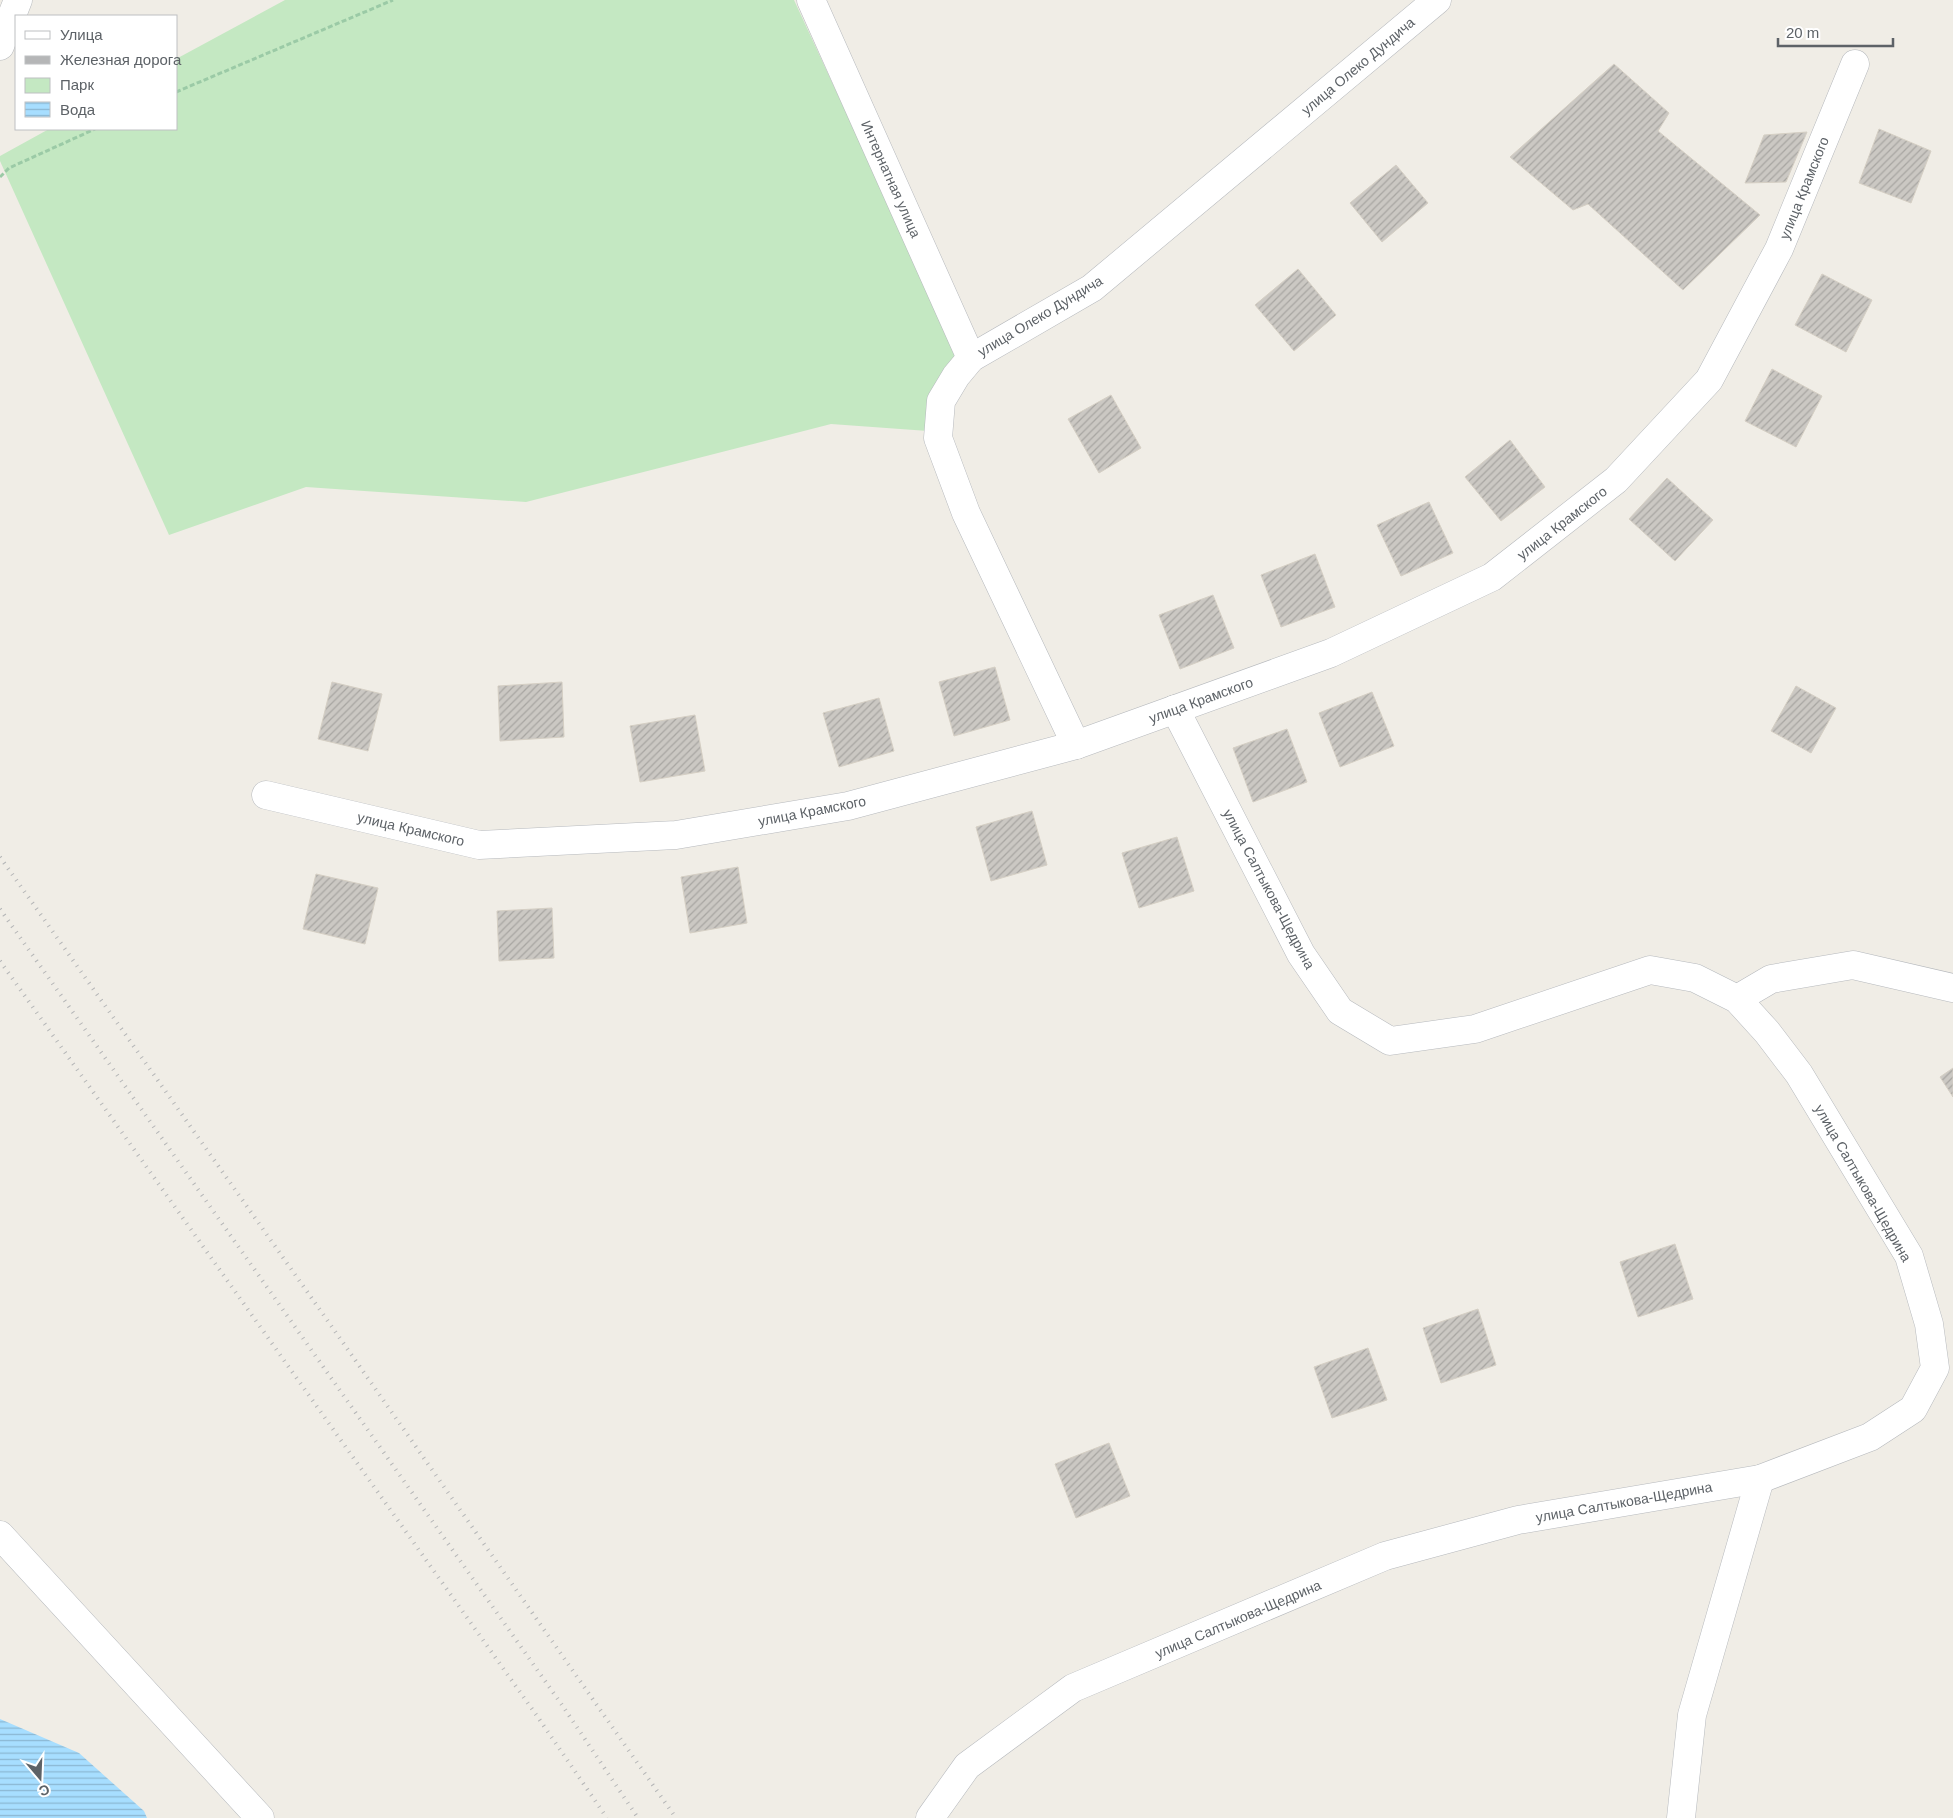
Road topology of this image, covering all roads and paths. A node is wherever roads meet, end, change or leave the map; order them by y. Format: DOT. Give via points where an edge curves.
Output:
graph roads {
  1 [pos="18,0"];
  2 [pos="393,0"];
  3 [pos="811,0"];
  4 [pos="1437,0"];
  5 [pos="0,46"];
  6 [pos="1855,64"];
  7 [pos="178,91"];
  8 [pos="93,130"];
  9 [pos="0,177"];
  10 [pos="971,358"];
  11 [pos="1175,709"];
  12 [pos="1076,745"];
  13 [pos="266,795"];
  14 [pos="1953,988"];
  15 [pos="1736,999"];
  16 [pos="1760,1479"];
  17 [pos="0,1535"];
  18 [pos="260,1818"];
  19 [pos="930,1818"];
  20 [pos="1680,1818"];
  1 -- 5 [label="street"];
  2 -- 7 [label="path"];
  3 -- 10 [label="street, Интернатная улица"];
  4 -- 10 [label="street, улица Олеко Дундича" via="1092,288"];
  6 -- 11 [label="street, улица Крамского" via="1779,249 1709,380 1616,480 1492,576 1331,653"];
  8 -- 9 [label="path" via="9,168"];
  10 -- 12 [label="street, улица Олеко Дундича" via="941,400 938,438 966,514"];
  11 -- 12 [label="street, улица Крамского"];
  11 -- 15 [label="street, улица Салтыкова-Щедрина" via="1301,954 1340,1011 1390,1041 1475,1029 1650,970 1695,978"];
  12 -- 13 [label="street, улица Крамского" via="848,806 666,836 479,846"];
  14 -- 15 [label="street" via="1853,965 1771,979"];
  15 -- 16 [label="street, улица Салтыкова-Щедрина" via="1767,1032 1799,1074 1909,1256 1929,1324 1935,1368 1912,1409 1870,1437"];
  16 -- 19 [label="street, улица Салтыкова-Щедрина" via="1518,1520 1385,1556 1073,1688 967,1766"];
  16 -- 20 [label="street" via="1692,1715"];
  17 -- 18 [label="street"];
}
